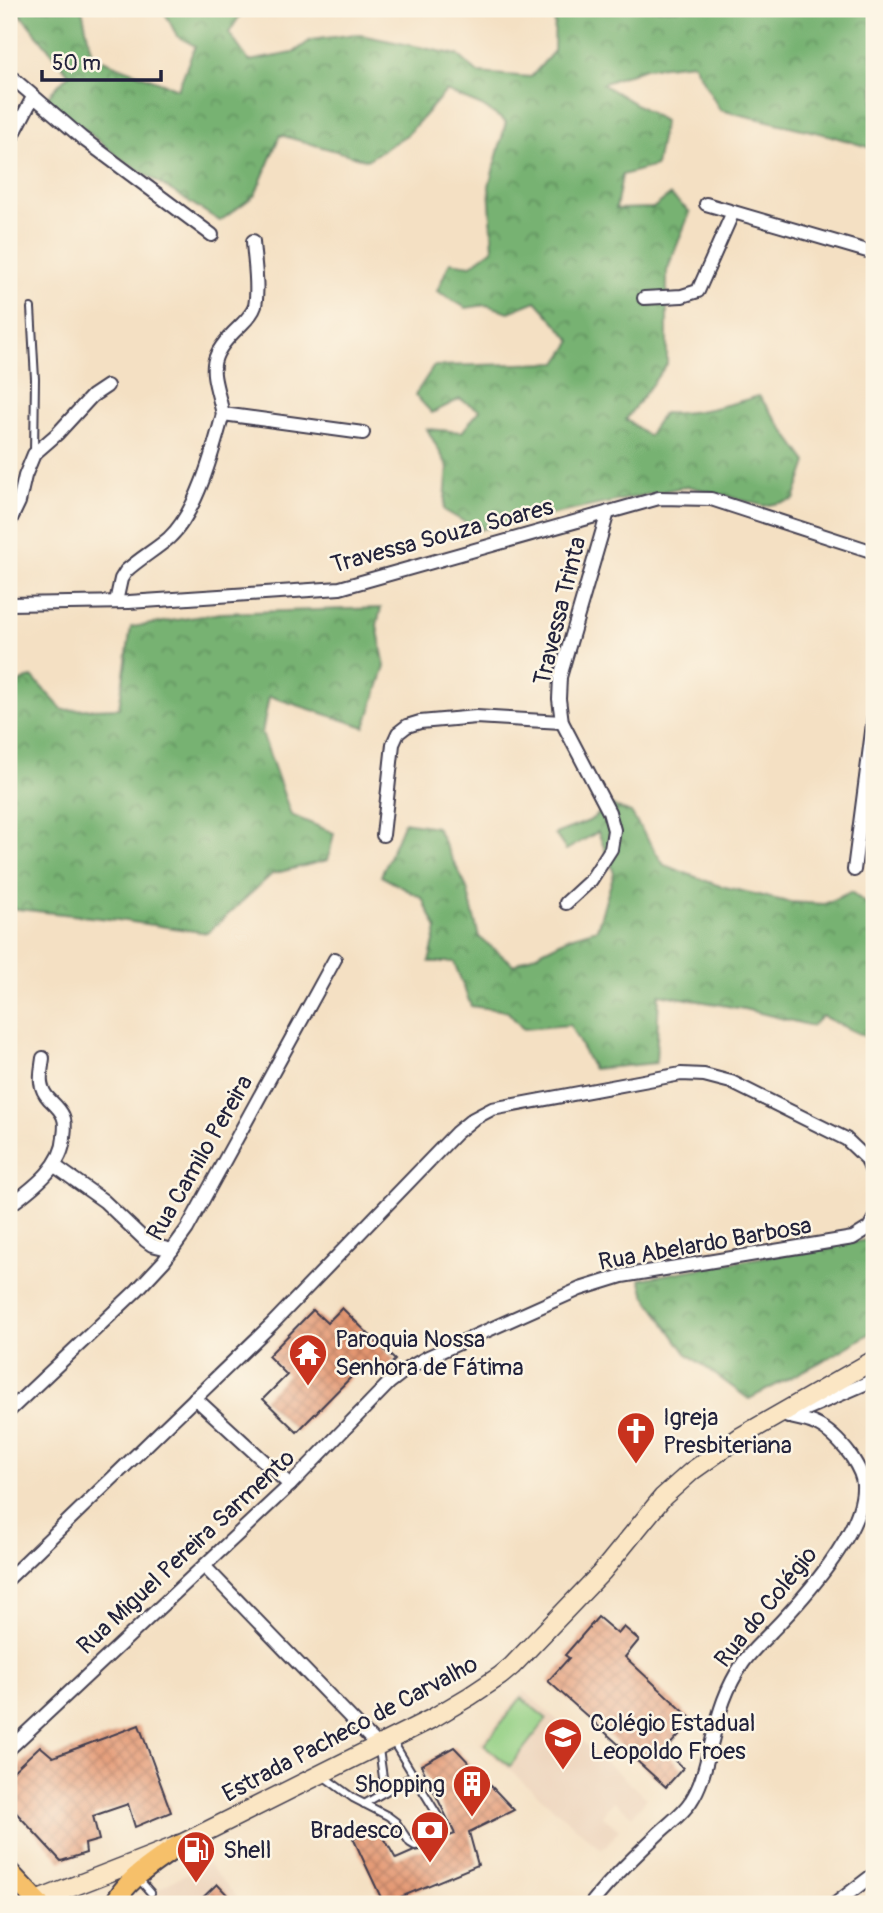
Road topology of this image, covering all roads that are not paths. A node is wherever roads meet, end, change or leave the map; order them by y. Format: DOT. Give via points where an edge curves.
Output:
graph roads {
  1 [pos="9,75"];
  2 [pos="33,97"];
  3 [pos="9,143"];
  4 [pos="706,204"];
  5 [pos="733,212"];
  6 [pos="212,234"];
  7 [pos="253,241"];
  8 [pos="874,253"];
  9 [pos="644,298"];
  10 [pos="31,309"];
  11 [pos="107,386"];
  12 [pos="223,414"];
  13 [pos="363,433"];
  14 [pos="34,454"];
  15 [pos="608,512"];
  16 [pos="9,523"];
  17 [pos="874,551"];
  18 [pos="116,602"];
  19 [pos="9,604"];
  20 [pos="874,716"];
  21 [pos="562,722"];
  22 [pos="383,835"];
  23 [pos="854,870"];
  24 [pos="566,903"];
  25 [pos="335,959"];
  26 [pos="43,1058"];
  27 [pos="55,1166"];
  28 [pos="874,1178"];
  29 [pos="9,1206"];
  30 [pos="874,1219"];
  31 [pos="172,1250"];
  32 [pos="874,1360"];
  33 [pos="874,1380"];
  34 [pos="389,1383"];
  35 [pos="195,1398"];
  36 [pos="9,1411"];
  37 [pos="790,1417"];
  38 [pos="758,1427"];
  39 [pos="290,1485"];
  40 [pos="204,1566"];
  41 [pos="9,1578"];
  42 [pos="385,1743"];
  43 [pos="9,1749"];
  44 [pos="322,1775"];
  45 [pos="414,1775"];
  46 [pos="385,1792"];
  47 [pos="364,1804"];
  48 [pos="180,1845"];
  49 [pos="9,1872"];
  50 [pos="874,1874"];
  51 [pos="137,1876"];
  52 [pos="151,1893"];
  53 [pos="35,1903"];
  54 [pos="115,1904"];
  55 [pos="591,1904"];
  56 [pos="835,1904"];
  1 -- 2 [label="street"];
  2 -- 3 [label="street"];
  2 -- 6 [label="street"];
  4 -- 5 [label="street"];
  5 -- 8 [label="street"];
  5 -- 9 [label="street" via="698,291"];
  7 -- 12 [label="street" via="254,307 214,358"];
  10 -- 14 [label="lane"];
  11 -- 14 [label="street"];
  12 -- 13 [label="street"];
  12 -- 18 [label="street" via="185,518 170,537 126,571"];
  14 -- 16 [label="street"];
  15 -- 17 [label="street, Travessa Souza Soares" via="659,498 711,499"];
  15 -- 18 [label="street, Travessa Souza Soares" via="340,588"];
  15 -- 21 [label="street, Travessa Trinta" via="560,677"];
  18 -- 19 [label="street, Travessa Souza Soares"];
  20 -- 23 [label="street"];
  21 -- 22 [label="street" via="475,717 407,726 393,744"];
  21 -- 24 [label="street" via="614,830 611,849 591,880"];
  25 -- 31 [label="street, Rua Camilo Pereira"];
  26 -- 27 [label="street" via="41,1088 65,1124 64,1149"];
  27 -- 29 [label="street"];
  27 -- 31 [label="street" via="104,1201 145,1240"];
  28 -- 35 [label="street" via="867,1159 846,1139 731,1082 704,1075 681,1074 492,1109 456,1133"];
  30 -- 34 [label="street, Rua Abelardo Barbosa" via="853,1238 622,1276 580,1289 428,1357"];
  31 -- 36 [label="street, Rua Camilo Pereira" via="137,1290"];
  32 -- 38 [label="main road, Estrada Pacheco de Carvalho"];
  33 -- 37 [label="street"];
  34 -- 39 [label="street, Rua Miguel Pereira Sarmento"];
  35 -- 39 [label="street"];
  35 -- 41 [label="street"];
  37 -- 38 [label="street"];
  37 -- 55 [label="street, Rua do Colégio" via="827,1432 858,1466 863,1485 852,1525 821,1576 750,1653 726,1691 702,1781 690,1803 617,1872"];
  38 -- 42 [label="main road, Estrada Pacheco de Carvalho" via="692,1471 663,1497 602,1572 500,1676"];
  39 -- 40 [label="street, Rua Miguel Pereira Sarmento"];
  40 -- 42 [label="street"];
  40 -- 43 [label="street, Rua Miguel Pereira Sarmento"];
  42 -- 44 [label="main road, Estrada Pacheco de Carvalho"];
  42 -- 45 [label="lane"];
  42 -- 46 [label="lane"];
  44 -- 47 [label="lane"];
  44 -- 48 [label="main road, Estrada Pacheco de Carvalho"];
  45 -- 46 [label="lane"];
  45 -- 47 [label="lane" via="440,1819 440,1836 434,1841 415,1846 396,1822"];
  46 -- 47 [label="lane"];
  48 -- 51 [label="main road"];
  48 -- 53 [label="main road, Estrada Pacheco de Carvalho"];
  49 -- 53 [label="main road"];
  50 -- 56 [label="street"];
  51 -- 52 [label="lane"];
  51 -- 54 [label="main road"];
}
